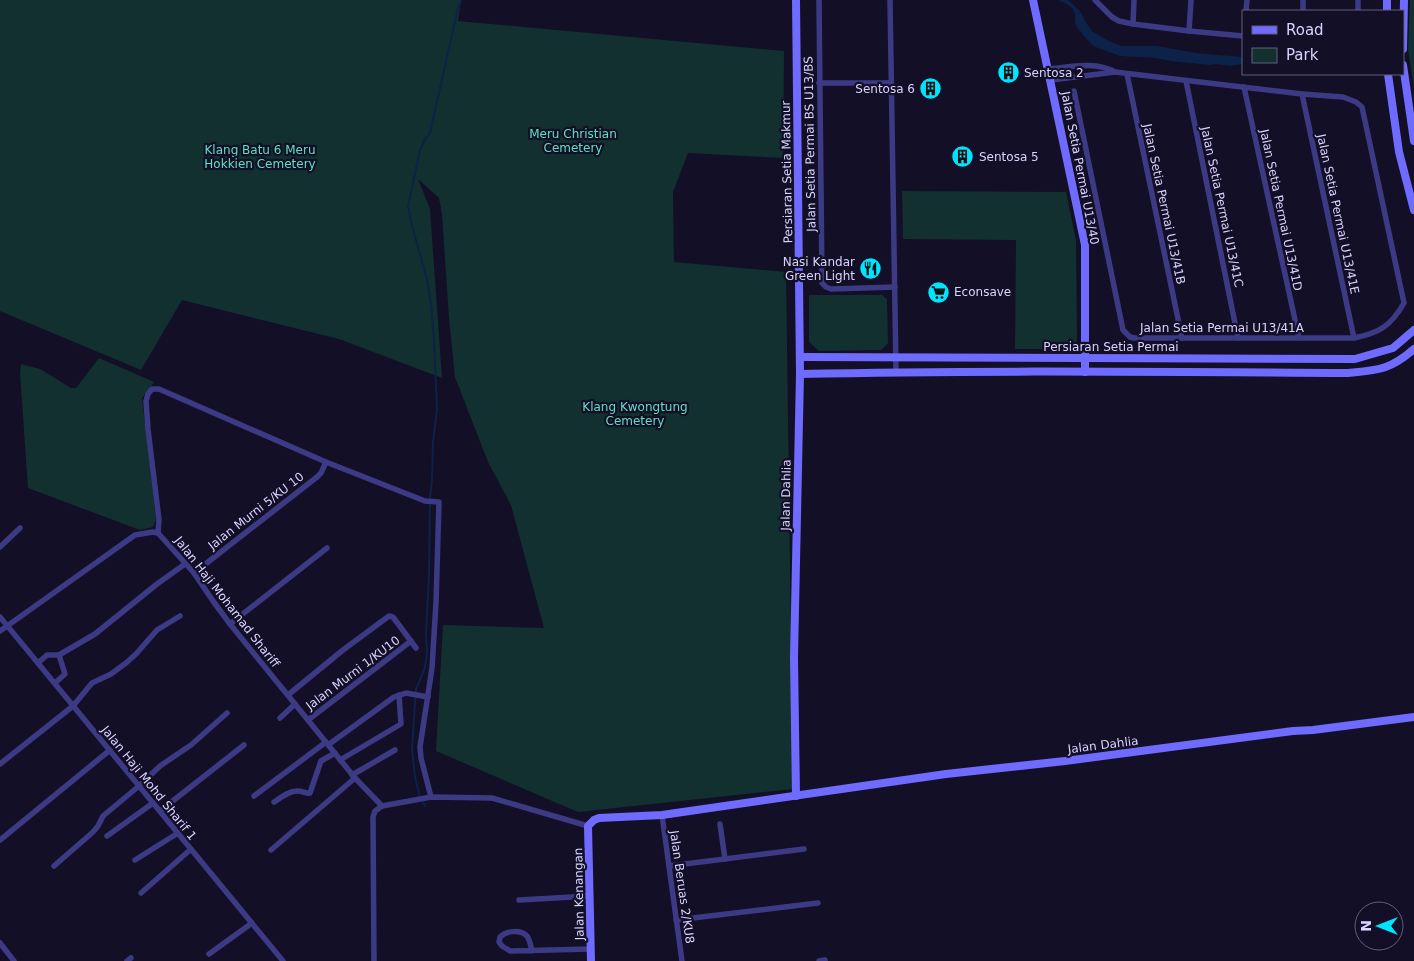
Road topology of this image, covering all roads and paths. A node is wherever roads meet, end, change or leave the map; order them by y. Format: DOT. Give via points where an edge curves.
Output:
graph roads {
  1 [pos="796,0"];
  2 [pos="819,0"];
  3 [pos="890,0"];
  4 [pos="1033,0"];
  5 [pos="1095,0"];
  6 [pos="1134,0"];
  7 [pos="1191,0"];
  8 [pos="1133,24"];
  9 [pos="1189,31"];
  10 [pos="1242,36"];
  11 [pos="1048,69"];
  12 [pos="1115,72"];
  13 [pos="1404,72"];
  14 [pos="1127,74"];
  15 [pos="1388,75"];
  16 [pos="1051,80"];
  17 [pos="1186,81"];
  18 [pos="891,83"];
  19 [pos="819,84"];
  20 [pos="1244,87"];
  21 [pos="1074,90"];
  22 [pos="1302,94"];
  23 [pos="1414,141"];
  24 [pos="1414,210"];
  25 [pos="895,287"];
  26 [pos="1414,330"];
  27 [pos="1182,338"];
  28 [pos="1238,338"];
  29 [pos="1299,338"];
  30 [pos="1354,338"];
  31 [pos="1414,349"];
  32 [pos="800,357"];
  33 [pos="896,357"];
  34 [pos="1085,358"];
  35 [pos="896,372"];
  36 [pos="1085,372"];
  37 [pos="800,374"];
  38 [pos="326,462"];
  39 [pos="20,528"];
  40 [pos="158,533"];
  41 [pos="0,547"];
  42 [pos="327,548"];
  43 [pos="185,564"];
  44 [pos="194,573"];
  45 [pos="180,616"];
  46 [pos="0,617"];
  47 [pos="230,624"];
  48 [pos="7,625"];
  49 [pos="0,631"];
  50 [pos="411,641"];
  51 [pos="416,648"];
  52 [pos="59,655"];
  53 [pos="38,663"];
  54 [pos="55,683"];
  55 [pos="288,695"];
  56 [pos="399,695"];
  57 [pos="428,696"];
  58 [pos="295,704"];
  59 [pos="73,706"];
  60 [pos="228,713"];
  61 [pos="1414,717"];
  62 [pos="280,718"];
  63 [pos="308,720"];
  64 [pos="327,744"];
  65 [pos="244,746"];
  66 [pos="110,750"];
  67 [pos="395,750"];
  68 [pos="335,753"];
  69 [pos="340,760"];
  70 [pos="0,764"];
  71 [pos="354,776"];
  72 [pos="139,786"];
  73 [pos="254,796"];
  74 [pos="796,796"];
  75 [pos="425,798"];
  76 [pos="274,802"];
  77 [pos="154,803"];
  78 [pos="382,806"];
  79 [pos="160,812"];
  80 [pos="662,815"];
  81 [pos="720,824"];
  82 [pos="588,826"];
  83 [pos="178,833"];
  84 [pos="107,836"];
  85 [pos="0,840"];
  86 [pos="191,849"];
  87 [pos="804,849"];
  88 [pos="271,850"];
  89 [pos="725,859"];
  90 [pos="135,860"];
  91 [pos="54,866"];
  92 [pos="669,866"];
  93 [pos="141,893"];
  94 [pos="590,896"];
  95 [pos="519,900"];
  96 [pos="818,903"];
  97 [pos="676,920"];
  98 [pos="252,923"];
  99 [pos="0,943"];
  100 [pos="591,949"];
  101 [pos="532,952"];
  102 [pos="208,954"];
  103 [pos="13,960"];
  104 [pos="283,961"];
  105 [pos="374,961"];
  106 [pos="591,961"];
  107 [pos="682,961"];
  1 -- 32 [label="street, Persiaran Setia Makmur"];
  2 -- 19 [label="street, Jalan Setia Permai BS U13/BS"];
  3 -- 18 [label="street"];
  4 -- 11 [label="street, Jalan Setia Permai U13/40"];
  5 -- 8 [label="street" via="1112,17"];
  6 -- 8 [label="street"];
  7 -- 9 [label="street"];
  8 -- 9 [label="street"];
  9 -- 10 [label="street"];
  11 -- 12 [label="street" via="1082,65"];
  11 -- 16 [label="street, Jalan Setia Permai U13/40"];
  12 -- 14 [label="street"];
  12 -- 16 [label="street"];
  13 -- 23 [label="street"];
  14 -- 17 [label="street"];
  14 -- 27 [label="street, Jalan Setia Permai U13/41B"];
  15 -- 24 [label="street" via="1399,152"];
  16 -- 34 [label="street, Jalan Setia Permai U13/40" via="1085,245"];
  17 -- 20 [label="street"];
  17 -- 28 [label="street, Jalan Setia Permai U13/41C"];
  18 -- 19 [label="street"];
  18 -- 25 [label="street"];
  19 -- 25 [label="street, Jalan Setia Permai BS U13/BS" via="822,282 831,288"];
  20 -- 22 [label="street"];
  20 -- 29 [label="street, Jalan Setia Permai U13/41D"];
  21 -- 27 [label="street, Jalan Setia Permai U13/41A" via="1123,330 1134,338"];
  22 -- 30 [label="street, Jalan Setia Permai U13/41E"];
  22 -- 30 [label="street, Jalan Setia Permai U13/41A" via="1343,97 1362,107 1404,303 1391,322 1378,331"];
  25 -- 33 [label="street"];
  26 -- 34 [label="street, Persiaran Setia Permai" via="1393,348 1355,359"];
  27 -- 28 [label="street, Jalan Setia Permai U13/41A"];
  28 -- 29 [label="street, Jalan Setia Permai U13/41A"];
  29 -- 30 [label="street, Jalan Setia Permai U13/41A"];
  31 -- 36 [label="street, Persiaran Setia Permai" via="1401,360 1378,370 1348,373"];
  32 -- 33 [label="street, Persiaran Setia Permai"];
  32 -- 37 [label="street, Persiaran Setia Makmur"];
  33 -- 34 [label="street, Persiaran Setia Permai"];
  33 -- 35 [label="street"];
  34 -- 36 [label="street, Jalan Setia Permai U13/40"];
  35 -- 36 [label="street, Persiaran Setia Permai"];
  35 -- 37 [label="street, Persiaran Setia Permai"];
  37 -- 74 [label="street, Jalan Dahlia" via="794,657"];
  38 -- 40 [label="street" via="166,391 152,390 146,401 146,414"];
  38 -- 44 [label="street, Jalan Murni 5/KU 10" via="316,478"];
  38 -- 57 [label="street" via="425,501 439,502 435,621"];
  39 -- 41 [label="street"];
  40 -- 43 [label="street, Jalan Haji Mohamad Shariff"];
  40 -- 48 [label="street, Jalan Haji Mohamad Shariff" via="135,535"];
  42 -- 47 [label="street"];
  43 -- 44 [label="street, Jalan Haji Mohamad Shariff"];
  43 -- 52 [label="street" via="100,630"];
  44 -- 47 [label="street, Jalan Haji Mohamad Shariff"];
  45 -- 59 [label="street" via="157,630 112,674 92,683"];
  46 -- 48 [label="street, Jalan Haji Mohd Sharif 1"];
  47 -- 55 [label="street, Jalan Haji Mohamad Shariff"];
  48 -- 49 [label="street, Jalan Haji Mohamad Shariff"];
  48 -- 53 [label="street, Jalan Haji Mohd Sharif 1"];
  50 -- 51 [label="street"];
  50 -- 55 [label="street" via="389,616"];
  50 -- 63 [label="street, Jalan Murni 1/KU10"];
  52 -- 53 [label="street" via="47,656"];
  52 -- 54 [label="street" via="65,674"];
  53 -- 54 [label="street, Jalan Haji Mohd Sharif 1"];
  54 -- 59 [label="street, Jalan Haji Mohd Sharif 1"];
  55 -- 58 [label="street, Jalan Haji Mohamad Shariff"];
  56 -- 57 [label="street"];
  56 -- 64 [label="street"];
  56 -- 69 [label="street" via="401,724"];
  57 -- 75 [label="street" via="420,747"];
  58 -- 62 [label="street"];
  58 -- 63 [label="street, Jalan Haji Mohamad Shariff"];
  59 -- 66 [label="street, Jalan Haji Mohd Sharif 1"];
  59 -- 70 [label="street"];
  60 -- 72 [label="street"];
  61 -- 74 [label="street, Jalan Dahlia" via="946,774"];
  63 -- 64 [label="street, Jalan Haji Mohamad Shariff"];
  64 -- 68 [label="street, Jalan Haji Mohamad Shariff"];
  64 -- 73 [label="street"];
  65 -- 79 [label="street"];
  66 -- 72 [label="street, Jalan Haji Mohd Sharif 1"];
  66 -- 85 [label="street"];
  67 -- 71 [label="street"];
  68 -- 69 [label="street, Jalan Haji Mohamad Shariff"];
  68 -- 76 [label="street" via="321,762 310,793 295,791"];
  69 -- 71 [label="street, Jalan Haji Mohamad Shariff"];
  71 -- 78 [label="street, Jalan Haji Mohamad Shariff"];
  71 -- 88 [label="street"];
  72 -- 77 [label="street, Jalan Haji Mohd Sharif 1"];
  72 -- 91 [label="street" via="103,816 94,832"];
  74 -- 80 [label="street, Jalan Dahlia"];
  75 -- 78 [label="street"];
  75 -- 82 [label="street" via="492,798"];
  77 -- 79 [label="street, Jalan Haji Mohd Sharif 1"];
  77 -- 84 [label="street"];
  78 -- 105 [label="street" via="373,817"];
  79 -- 83 [label="street, Jalan Haji Mohd Sharif 1"];
  80 -- 82 [label="street, Jalan Dahlia" via="599,818"];
  80 -- 92 [label="street, Jalan Beruas 2/KU8"];
  81 -- 89 [label="street"];
  82 -- 94 [label="street, Jalan Kenangan"];
  83 -- 86 [label="street, Jalan Haji Mohd Sharif 1"];
  83 -- 90 [label="street"];
  86 -- 93 [label="street"];
  86 -- 98 [label="street, Jalan Haji Mohd Sharif 1"];
  87 -- 89 [label="street"];
  89 -- 92 [label="street"];
  92 -- 97 [label="street, Jalan Beruas 2/KU8"];
  94 -- 95 [label="street"];
  94 -- 100 [label="street, Jalan Kenangan"];
  96 -- 97 [label="street"];
  97 -- 107 [label="street, Jalan Beruas 2/KU8"];
  98 -- 102 [label="street"];
  98 -- 104 [label="street, Jalan Haji Mohd Sharif 1"];
  99 -- 103 [label="street"];
  100 -- 101 [label="street"];
  100 -- 106 [label="street, Jalan Kenangan"];
  101 -- 101 [label="street" via="510,951 499,942 500,937 508,932 524,933"];
}
